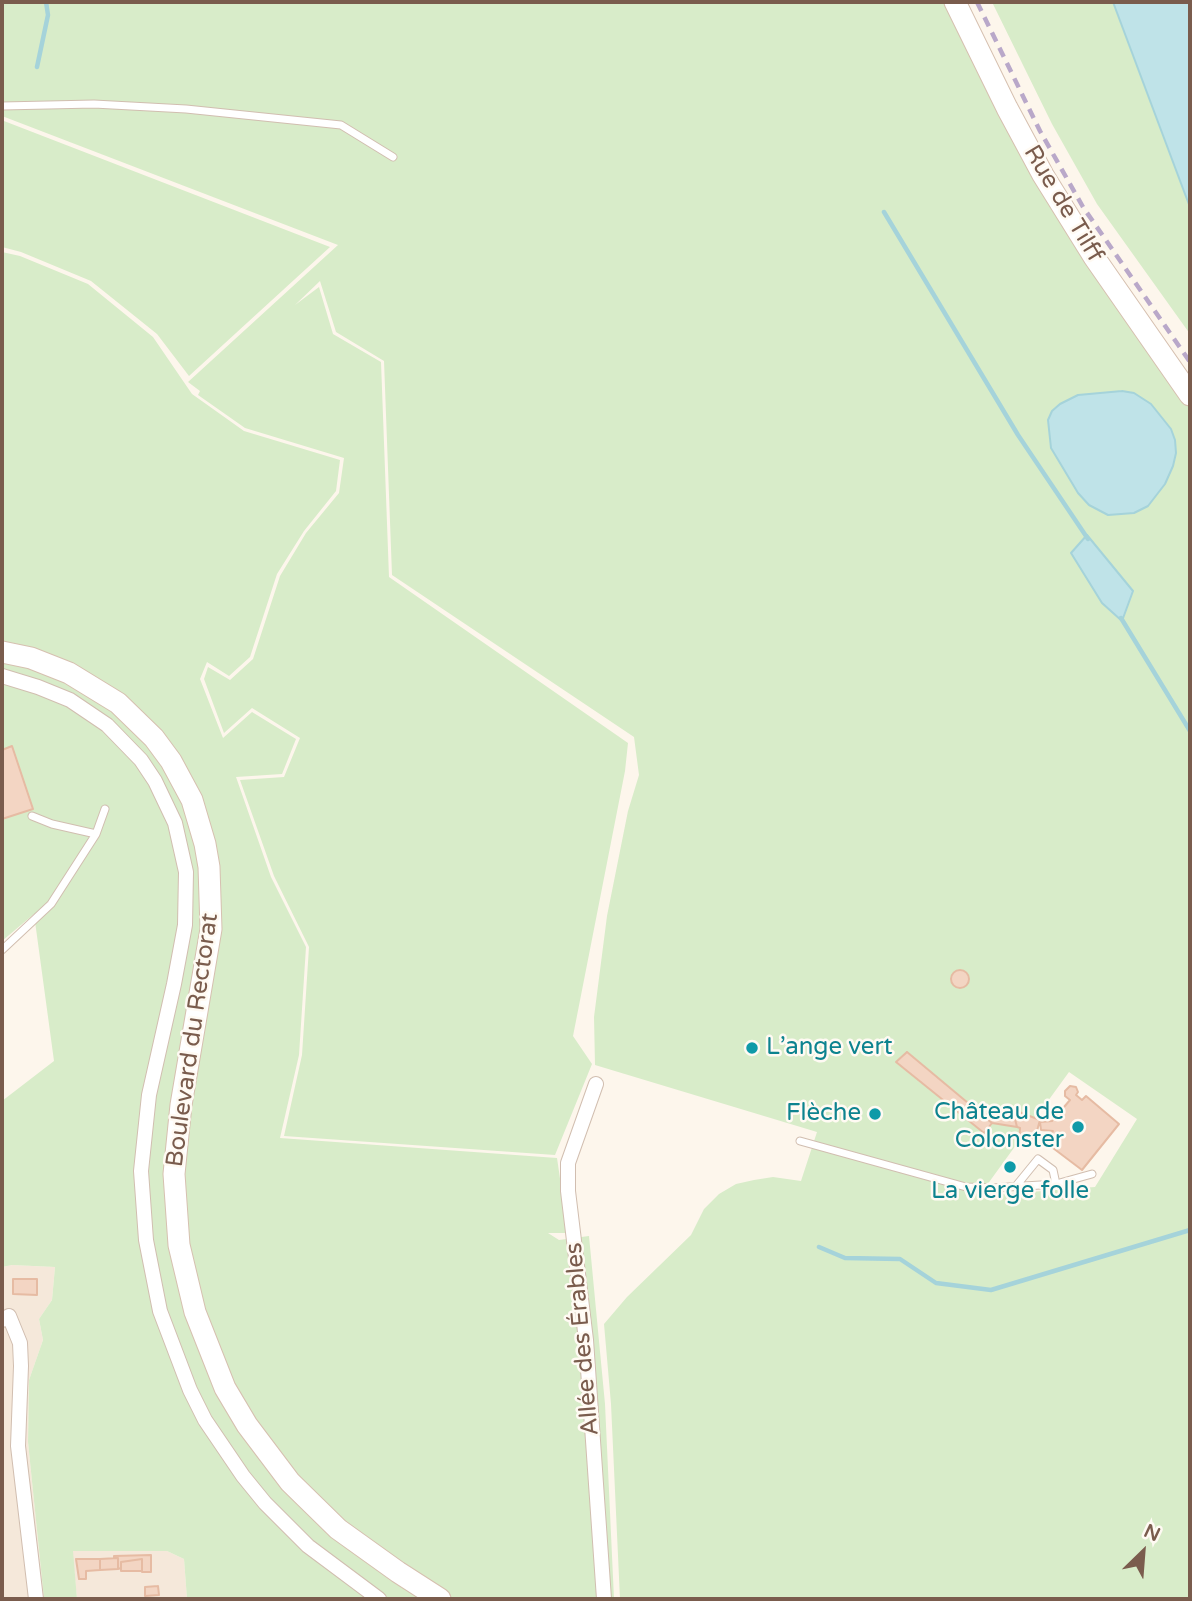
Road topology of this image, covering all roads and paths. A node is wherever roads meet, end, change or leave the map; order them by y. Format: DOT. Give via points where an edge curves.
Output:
graph roads {
  1 [pos="955,2"];
  2 [pos="2,106"];
  3 [pos="393,157"];
  4 [pos="1190,394"];
  5 [pos="2,652"];
  6 [pos="2,676"];
  7 [pos="106,809"];
  8 [pos="32,816"];
  9 [pos="96,834"];
  10 [pos="2,950"];
  11 [pos="596,1084"];
  12 [pos="800,1141"];
  13 [pos="1092,1174"];
  14 [pos="1056,1184"];
  15 [pos="1016,1185"];
  16 [pos="2,1320"];
  17 [pos="36,1599"];
  18 [pos="379,1599"];
  19 [pos="440,1599"];
  20 [pos="604,1599"];
  1 -- 4 [label="main road, Rue de Tilff" via="1043,175"];
  2 -- 3 [label="lane" via="173,108 341,125"];
  5 -- 19 [label="main road, Boulevard du Rectorat" via="69,673 118,703 155,738 192,800 205,844 212,908 174,1174 180,1245 194,1312 225,1388 290,1482 338,1529"];
  6 -- 18 [label="street" via="70,700 107,725 141,760 174,823 186,872 185,925 149,1095 141,1171 146,1240 160,1311 205,1420 243,1476 308,1546"];
  7 -- 9 [label="lane"];
  8 -- 9 [label="lane"];
  9 -- 10 [label="lane" via="51,904"];
  11 -- 20 [label="street, Allée des Érables" via="568,1163 568,1191 586,1340"];
  12 -- 15 [label="lane" via="966,1187"];
  13 -- 14 [label="lane"];
  14 -- 15 [label="lane"];
  14 -- 15 [label="lane" via="1053,1170 1038,1159"];
  16 -- 17 [label="street" via="9,1316 20,1343 18,1446"];
}
